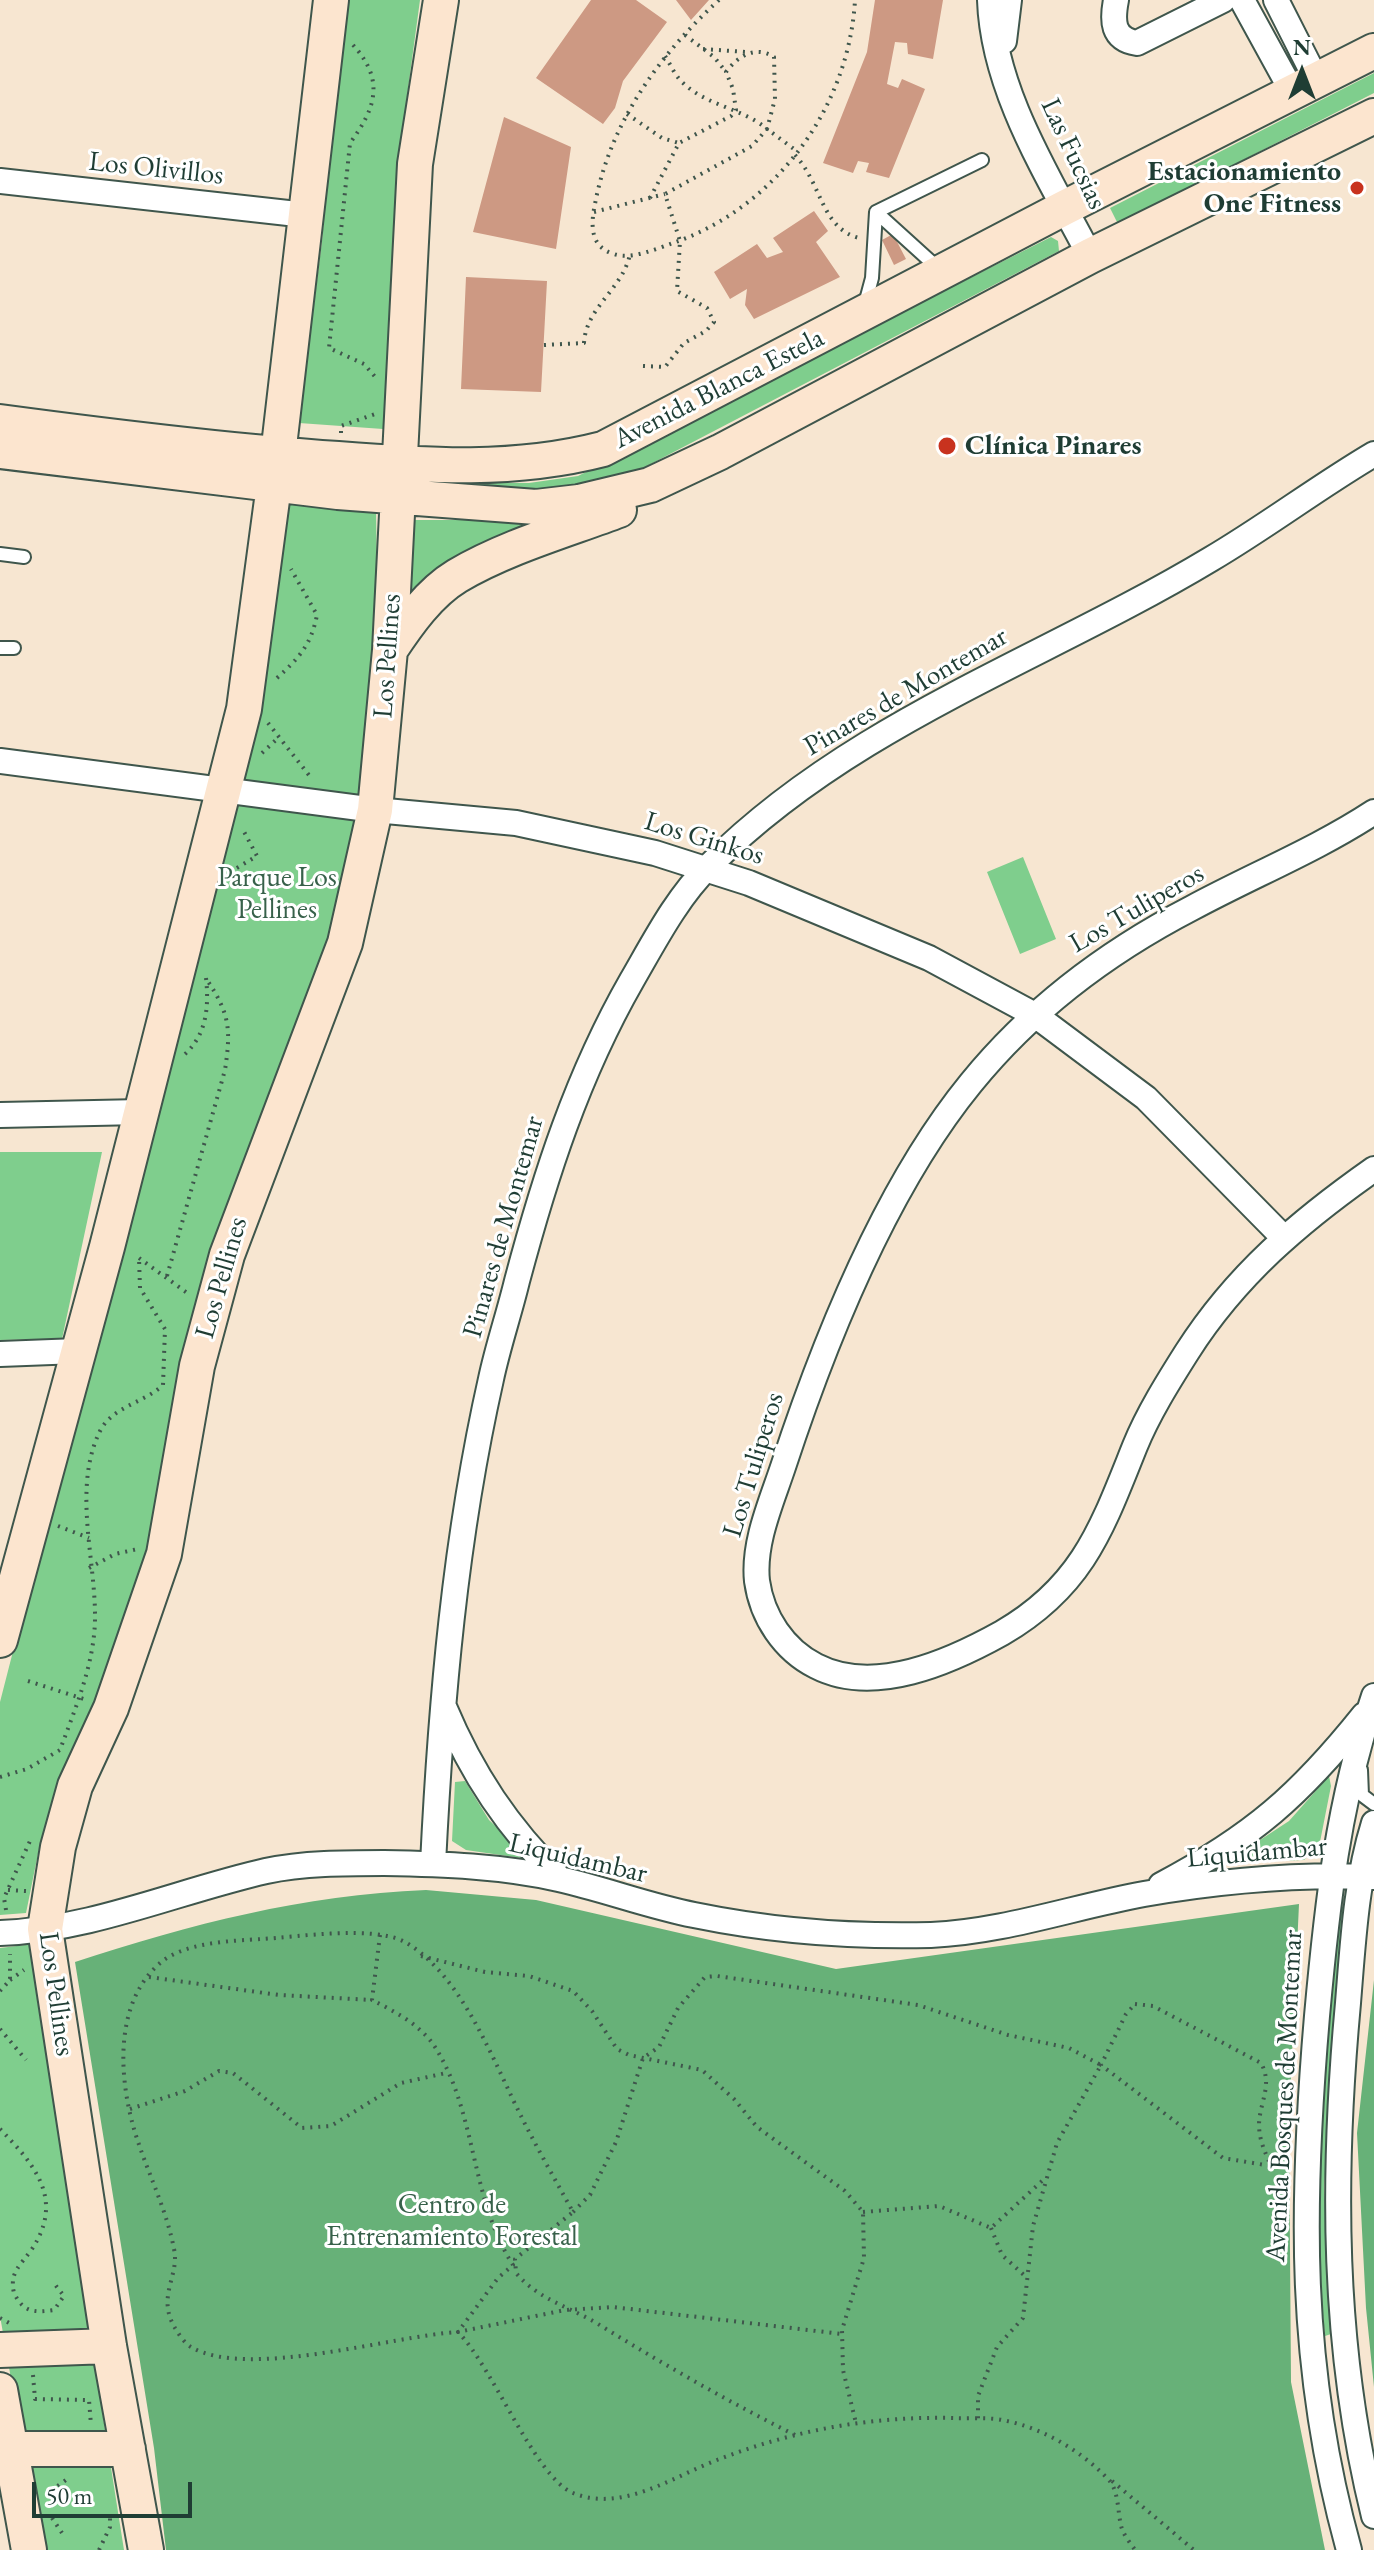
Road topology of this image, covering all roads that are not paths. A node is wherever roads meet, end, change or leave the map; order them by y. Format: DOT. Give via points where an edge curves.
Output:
graph roads {
  1 [pos="331,0"];
  2 [pos="441,0"];
  3 [pos="990,0"];
  4 [pos="1009,0"];
  5 [pos="1116,0"];
  6 [pos="1223,0"];
  7 [pos="1242,0"];
  8 [pos="1276,0"];
  9 [pos="1374,51"];
  10 [pos="1005,76"];
  11 [pos="1305,87"];
  12 [pos="1374,116"];
  13 [pos="982,160"];
  14 [pos="0,181"];
  15 [pos="1064,208"];
  16 [pos="876,212"];
  17 [pos="306,215"];
  18 [pos="1090,256"];
  19 [pos="943,272"];
  20 [pos="862,314"];
  21 [pos="0,422"];
  22 [pos="0,451"];
  23 [pos="1374,454"];
  24 [pos="276,470"];
  25 [pos="669,477"];
  26 [pos="397,481"];
  27 [pos="0,554"];
  28 [pos="24,557"];
  29 [pos="390,650"];
  30 [pos="0,761"];
  31 [pos="223,789"];
  32 [pos="375,810"];
  33 [pos="1374,812"];
  34 [pos="706,868"];
  35 [pos="1035,1015"];
  36 [pos="141,1112"];
  37 [pos="0,1115"];
  38 [pos="1374,1169"];
  39 [pos="1282,1236"];
  40 [pos="78,1351"];
  41 [pos="0,1354"];
  42 [pos="0,1640"];
  43 [pos="1372,1701"];
  44 [pos="443,1703"];
  45 [pos="1360,1747"];
  46 [pos="1374,1804"];
  47 [pos="1374,1823"];
  48 [pos="433,1864"];
  49 [pos="1329,1877"];
  50 [pos="1368,1877"];
  51 [pos="560,1879"];
  52 [pos="1144,1894"];
  53 [pos="45,1929"];
  54 [pos="5,1933"];
  55 [pos="109,2346"];
  56 [pos="16,2349"];
  57 [pos="0,2390"];
  58 [pos="6,2449"];
  59 [pos="128,2449"];
  60 [pos="1374,2516"];
  61 [pos="29,2550"];
  62 [pos="146,2550"];
  63 [pos="1349,2550"];
  1 -- 17 [label="main road"];
  2 -- 26 [label="main road, Los Pellines" via="415,164"];
  3 -- 10 [label="street, Las Fucsias" via="994,50"];
  4 -- 10 [label="street, Las Fucsias"];
  5 -- 6 [label="street" via="1115,31 1137,43"];
  7 -- 11 [label="street"];
  8 -- 11 [label="street"];
  9 -- 11 [label="main road, Avenida Blanca Estela"];
  10 -- 15 [label="street, Las Fucsias"];
  11 -- 15 [label="main road, Avenida Blanca Estela"];
  12 -- 18 [label="main road, Avenida Blanca Estela"];
  13 -- 16 [label="lane"];
  14 -- 17 [label="street, Los Olivillos"];
  15 -- 18 [label="street, Las Fucsias"];
  15 -- 19 [label="main road, Avenida Blanca Estela"];
  16 -- 19 [label="lane"];
  16 -- 20 [label="lane" via="872,278"];
  17 -- 24 [label="main road"];
  18 -- 25 [label="main road, Avenida Blanca Estela"];
  19 -- 20 [label="main road, Avenida Blanca Estela"];
  20 -- 26 [label="main road, Avenida Blanca Estela" via="603,449"];
  21 -- 24 [label="main road, Avenida Blanca Estela"];
  22 -- 24 [label="main road, Avenida Blanca Estela"];
  23 -- 34 [label="street, Pinares de Montemar" via="1211,559 872,741 785,800"];
  24 -- 26 [label="main road, Avenida Blanca Estela"];
  24 -- 26 [label="main road, Avenida Blanca Estela" via="339,460"];
  24 -- 31 [label="main road" via="244,709"];
  25 -- 26 [label="main road, Avenida Blanca Estela" via="579,502 536,507"];
  25 -- 29 [label="main road" via="632,505 456,577 413,617"];
  26 -- 29 [label="main road, Los Pellines"];
  27 -- 28 [label="lane"];
  29 -- 32 [label="main road, Los Pellines"];
  30 -- 31 [label="street, Los Ginkos"];
  31 -- 32 [label="street, Los Ginkos"];
  31 -- 36 [label="main road"];
  32 -- 34 [label="street, Los Ginkos" via="562,832"];
  32 -- 53 [label="main road, Los Pellines" via="345,943 241,1210 211,1311 164,1554 111,1708 68,1809"];
  33 -- 35 [label="street, Los Tuliperos" via="1274,870 1139,937"];
  34 -- 35 [label="street, Los Ginkos" via="929,958"];
  34 -- 44 [label="street, Pinares de Montemar" via="618,1005 548,1166 491,1378 452,1606"];
  35 -- 39 [label="street, Los Ginkos" via="1146,1098"];
  35 -- 39 [label="street, Los Tuliperos" via="969,1085 918,1161 852,1284 807,1392 757,1565 767,1615 788,1645 834,1673 888,1676 979,1644 1042,1604 1091,1547 1112,1509 1136,1442 1190,1347"];
  36 -- 37 [label="street"];
  36 -- 40 [label="main road" via="123,1252"];
  38 -- 39 [label="street, Los Tuliperos"];
  40 -- 41 [label="street"];
  40 -- 42 [label="main road"];
  43 -- 45 [label="street, Avenida Bosques de Montemar"];
  43 -- 52 [label="street, Liquidambar" via="1316,1775 1287,1803 1210,1859"];
  44 -- 48 [label="street, Pinares de Montemar"];
  44 -- 51 [label="street, Pinares de Montemar" via="463,1752 497,1809"];
  45 -- 46 [label="lane" via="1362,1795"];
  45 -- 49 [label="street, Avenida Bosques de Montemar"];
  47 -- 50 [label="street, Avenida Bosques de Montemar"];
  48 -- 51 [label="street, Liquidambar"];
  48 -- 53 [label="street, Liquidambar" via="269,1870"];
  49 -- 50 [label="street, Liquidambar"];
  49 -- 52 [label="street, Liquidambar"];
  49 -- 63 [label="street, Avenida Bosques de Montemar" via="1308,2122 1305,2260 1317,2399"];
  50 -- 60 [label="street, Avenida Bosques de Montemar" via="1339,2110 1337,2238 1350,2395"];
  51 -- 52 [label="street, Liquidambar" via="696,1916 852,1934 963,1933"];
  53 -- 54 [label="street, Liquidambar"];
  53 -- 55 [label="main road, Los Pellines"];
  55 -- 56 [label="main road"];
  55 -- 59 [label="main road, Los Pellines"];
  57 -- 58 [label="main road"];
  58 -- 59 [label="main road"];
  58 -- 61 [label="main road"];
  59 -- 62 [label="main road, Los Pellines"];
}
